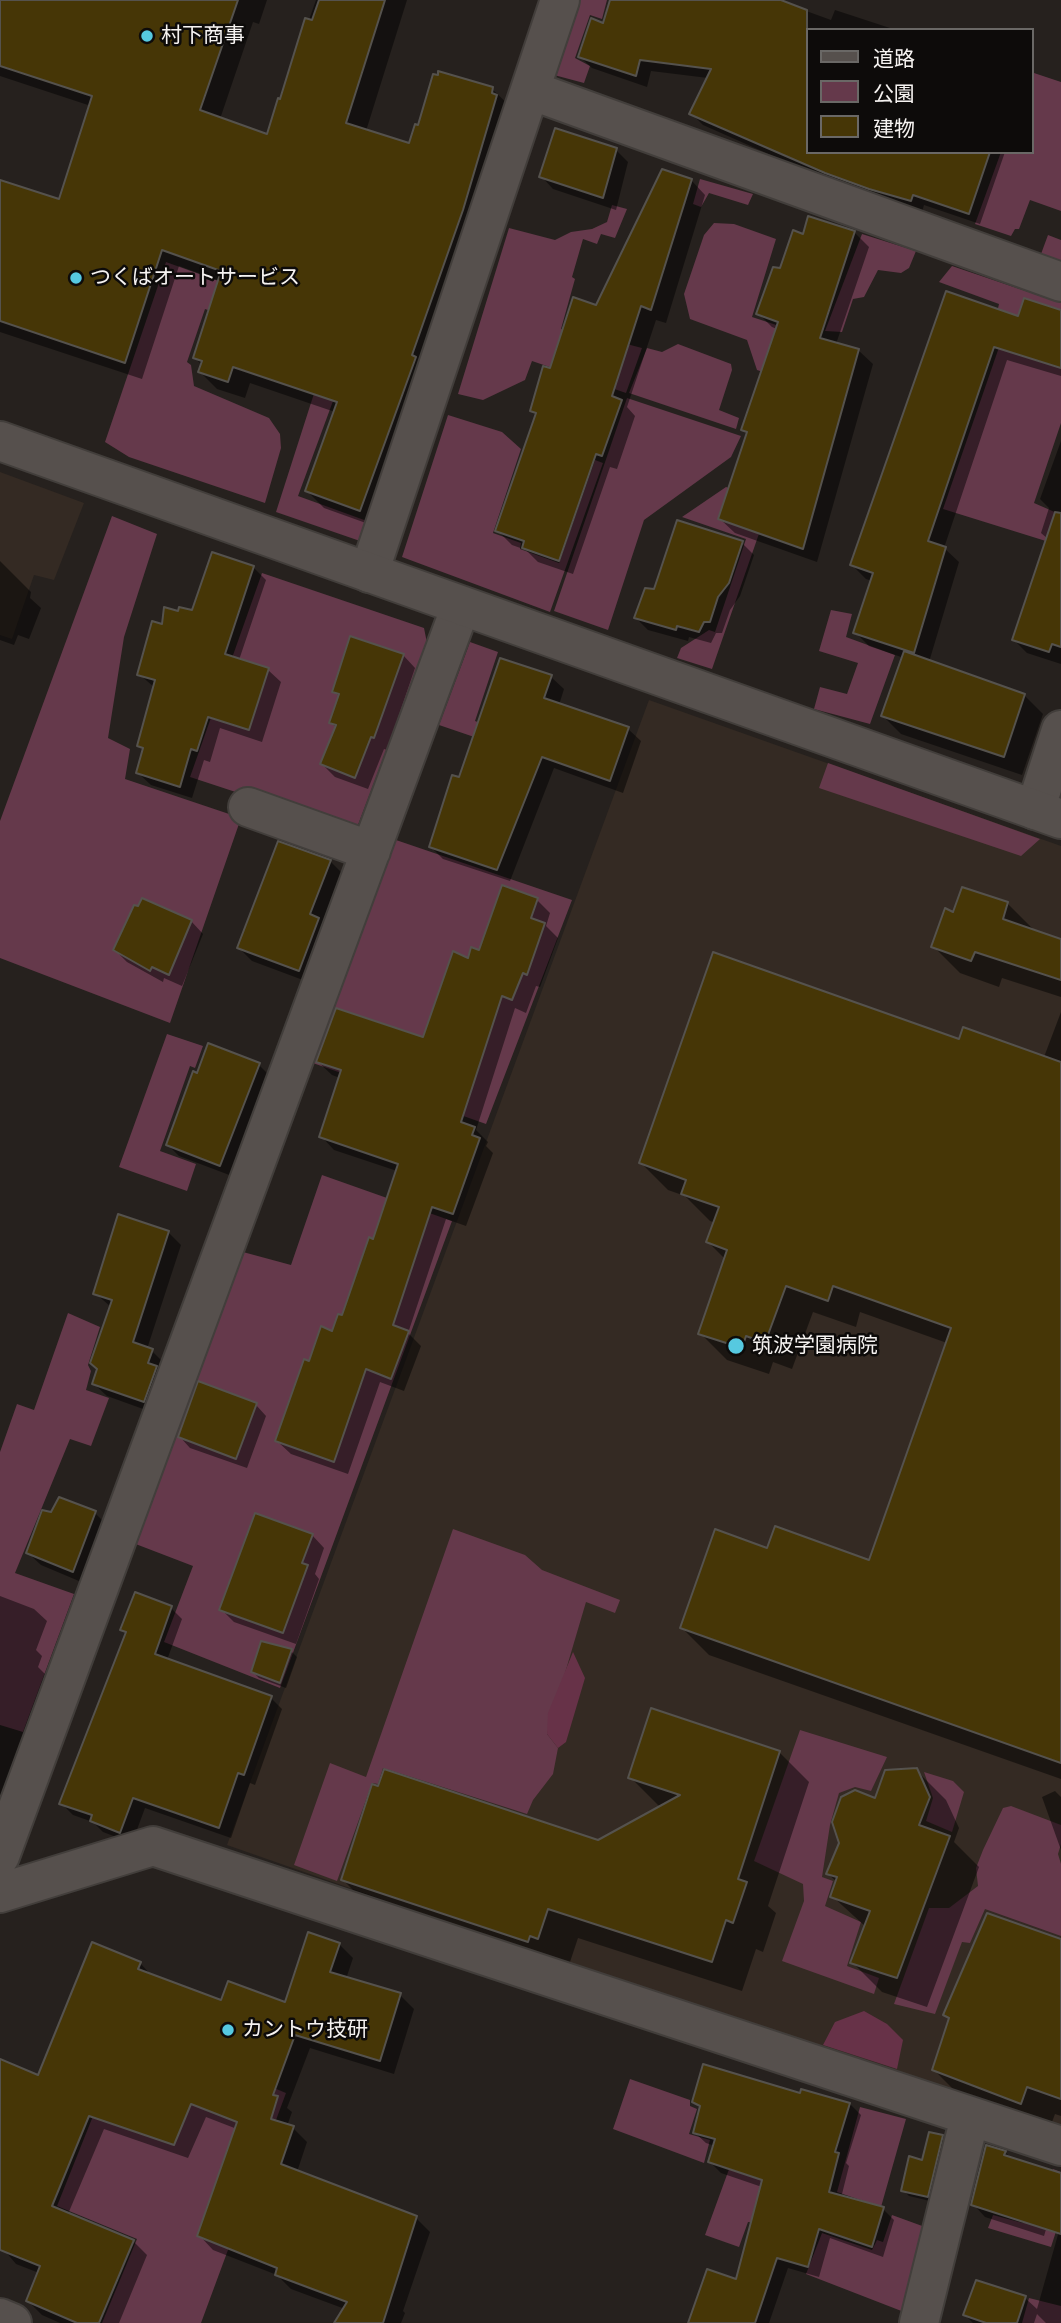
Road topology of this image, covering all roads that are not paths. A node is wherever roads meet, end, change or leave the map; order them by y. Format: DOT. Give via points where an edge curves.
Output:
graph roads {
  1 [pos="560,0"];
  2 [pos="530,90"];
  3 [pos="1061,282"];
  4 [pos="0,441"];
  5 [pos="369,573"];
  6 [pos="461,606"];
  7 [pos="1061,730"];
  8 [pos="248,807"];
  9 [pos="1048,814"];
  10 [pos="371,850"];
  11 [pos="0,1856"];
  12 [pos="0,1893"];
  13 [pos="970,2117"];
  14 [pos="1061,2146"];
  15 [pos="0,2318"];
  16 [pos="12,2323"];
  17 [pos="919,2323"];
  1 -- 2 [label="street"];
  2 -- 3 [label="street"];
  2 -- 5 [label="street"];
  4 -- 5 [label="street"];
  5 -- 6 [label="street"];
  6 -- 9 [label="street"];
  6 -- 10 [label="street"];
  7 -- 9 [label="street"];
  8 -- 10 [label="street"];
  10 -- 11 [label="street"];
  12 -- 13 [label="street" via="153,1846"];
  13 -- 14 [label="street"];
  13 -- 17 [label="street"];
  15 -- 16 [label="street"];
}
